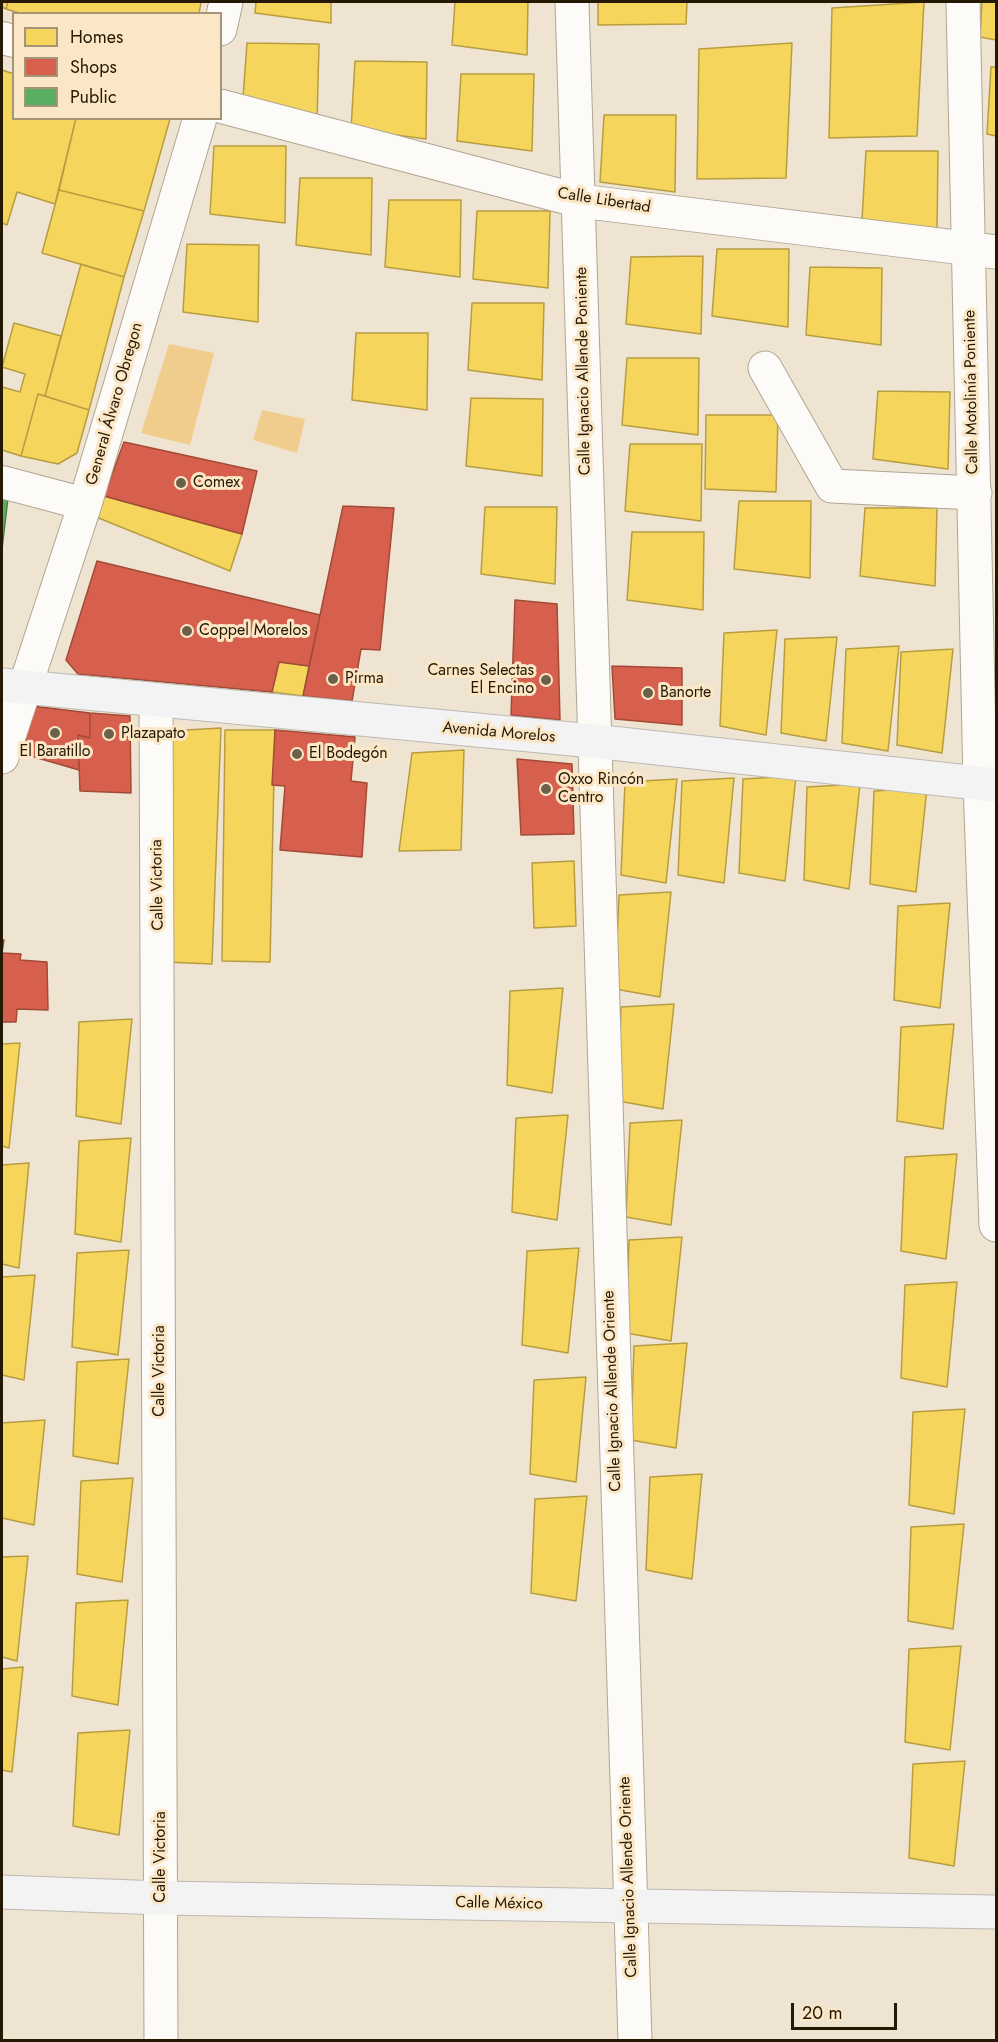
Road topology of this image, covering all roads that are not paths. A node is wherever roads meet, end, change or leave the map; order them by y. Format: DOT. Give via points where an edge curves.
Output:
graph roads {
  1 [pos="226,2"];
  2 [pos="572,2"];
  3 [pos="963,2"];
  4 [pos="222,20"];
  5 [pos="222,107"];
  6 [pos="199,120"];
  7 [pos="580,201"];
  8 [pos="983,250"];
  9 [pos="765,368"];
  10 [pos="2,482"];
  11 [pos="975,494"];
  12 [pos="85,504"];
  13 [pos="14,687"];
  14 [pos="156,702"];
  15 [pos="593,741"];
  16 [pos="2,757"];
  17 [pos="988,784"];
  18 [pos="996,1225"];
  19 [pos="2,1892"];
  20 [pos="161,1898"];
  21 [pos="630,1906"];
  22 [pos="996,1912"];
  23 [pos="161,2040"];
  24 [pos="635,2040"];
  1 -- 4 [label="street"];
  2 -- 7 [label="street, Calle Ignacio Allende Poniente"];
  3 -- 8 [label="street, Calle Motolinía Poniente"];
  5 -- 7 [label="street, Calle Libertad"];
  6 -- 12 [label="street, General Álvaro Obregon"];
  7 -- 8 [label="street, Calle Libertad"];
  7 -- 15 [label="street, Calle Ignacio Allende Poniente"];
  8 -- 11 [label="street, Calle Motolinía Poniente"];
  9 -- 11 [label="street" via="832,486"];
  10 -- 12 [label="street"];
  11 -- 17 [label="street, Calle Motolinía Poniente"];
  12 -- 13 [label="street, General Álvaro Obregon"];
  13 -- 14 [label="main road, Avenida Morelos"];
  13 -- 16 [label="street, General Álvaro Obregon"];
  14 -- 15 [label="main road, Avenida Morelos"];
  14 -- 20 [label="street, Calle Victoria"];
  15 -- 17 [label="main road, Avenida Morelos"];
  15 -- 21 [label="street, Calle Ignacio Allende Oriente"];
  17 -- 18 [label="street, Calle Motolinía Poniente"];
  19 -- 20 [label="main road, Calle México"];
  20 -- 21 [label="main road, Calle México"];
  20 -- 23 [label="street, Calle Victoria"];
  21 -- 22 [label="main road, Calle México"];
  21 -- 24 [label="street, Calle Ignacio Allende Oriente"];
}
